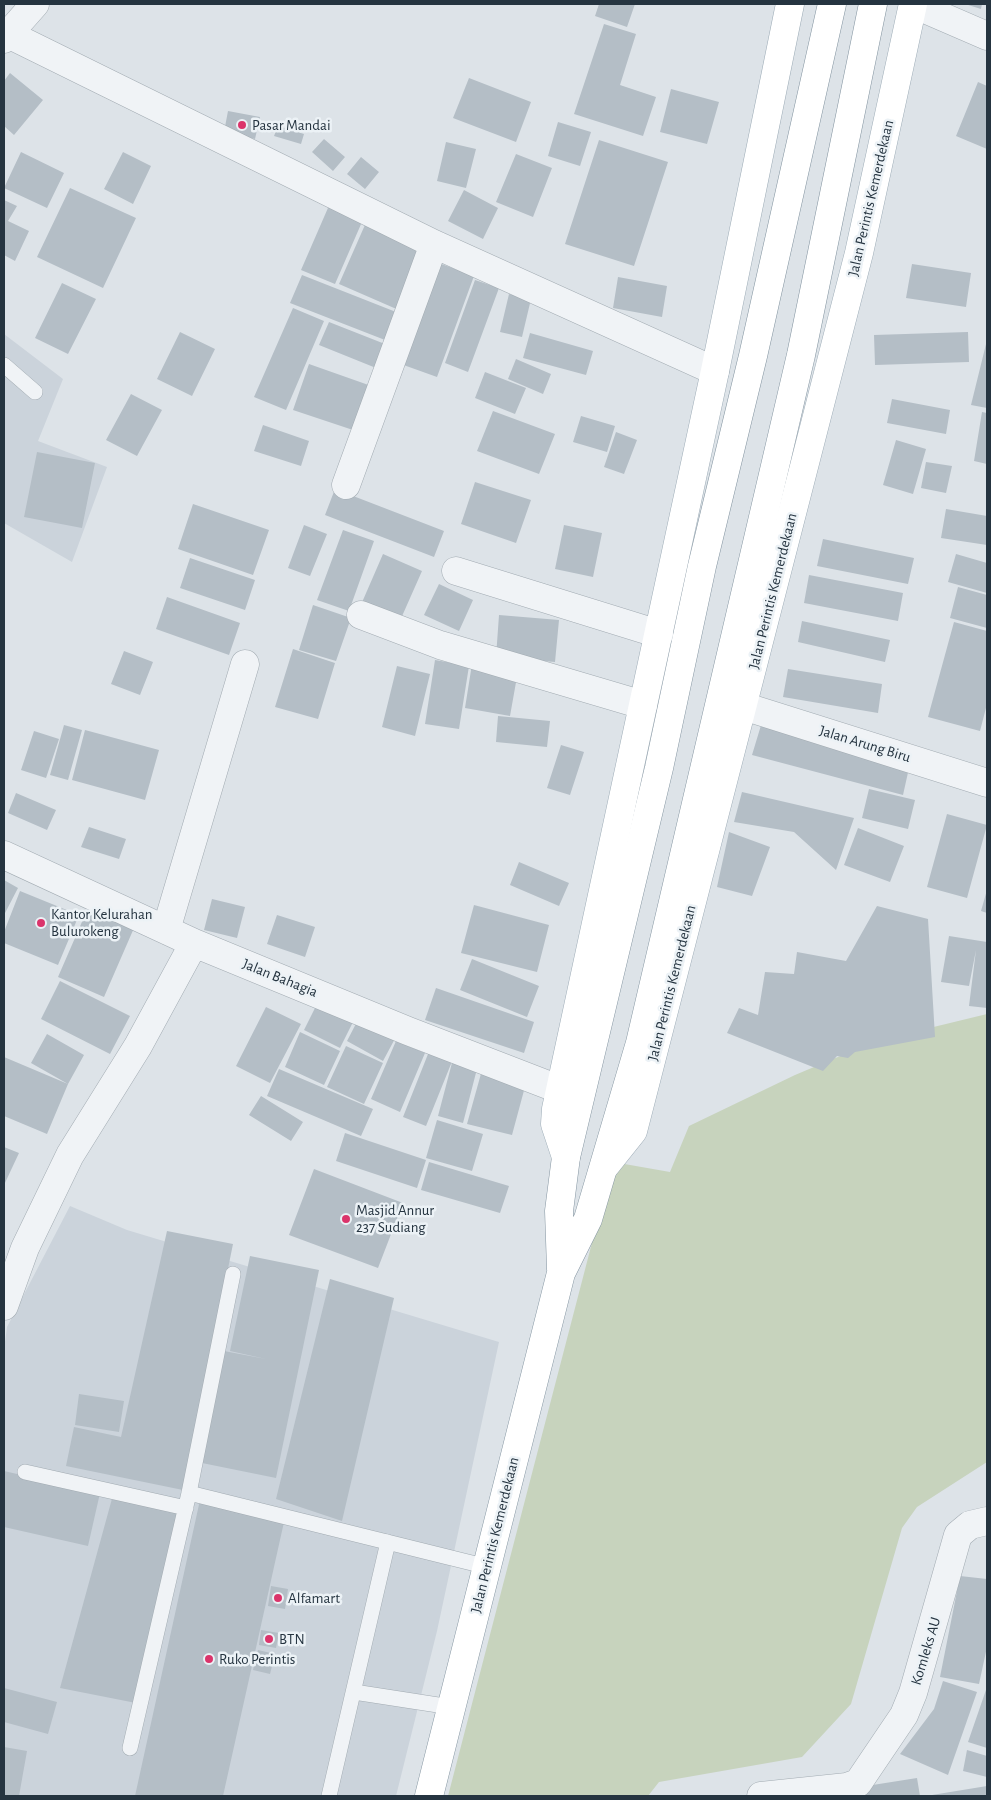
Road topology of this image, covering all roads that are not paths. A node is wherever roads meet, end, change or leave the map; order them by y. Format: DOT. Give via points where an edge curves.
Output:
graph roads {
  1 [pos="35,4"];
  2 [pos="790,4"];
  3 [pos="832,4"];
  4 [pos="873,4"];
  5 [pos="913,4"];
  6 [pos="6,36"];
  7 [pos="987,36"];
  8 [pos="434,244"];
  9 [pos="4,365"];
  10 [pos="715,371"];
  11 [pos="35,392"];
  12 [pos="346,485"];
  13 [pos="456,571"];
  14 [pos="361,615"];
  15 [pos="658,634"];
  16 [pos="245,664"];
  17 [pos="643,705"];
  18 [pos="743,706"];
  19 [pos="987,783"];
  20 [pos="4,855"];
  21 [pos="166,930"];
  22 [pos="194,943"];
  23 [pos="560,1090"];
  24 [pos="566,1157"];
  25 [pos="605,1166"];
  26 [pos="561,1273"];
  27 [pos="233,1274"];
  28 [pos="4,1306"];
  29 [pos="25,1472"];
  30 [pos="188,1500"];
  31 [pos="987,1520"];
  32 [pos="388,1542"];
  33 [pos="488,1567"];
  34 [pos="354,1692"];
  35 [pos="451,1707"];
  36 [pos="130,1748"];
  37 [pos="855,1791"];
  38 [pos="329,1796"];
  39 [pos="429,1796"];
  40 [pos="761,1796"];
  1 -- 6 [label="street"];
  2 -- 10 [label="main road, Jalan Perintis Kemerdekaan"];
  3 -- 24 [label="main road, Jalan Perintis Kemerdekaan" via="702,566 659,768"];
  4 -- 25 [label="main road, Jalan Perintis Kemerdekaan" via="801,355 751,573 640,1043"];
  5 -- 7 [label="street"];
  5 -- 18 [label="main road, Jalan Perintis Kemerdekaan" via="859,253"];
  6 -- 8 [label="street"];
  8 -- 10 [label="street"];
  8 -- 12 [label="street"];
  9 -- 11 [label="lane"];
  10 -- 15 [label="main road, Jalan Perintis Kemerdekaan"];
  13 -- 15 [label="street"];
  14 -- 17 [label="street" via="440,645"];
  15 -- 17 [label="main road, Jalan Perintis Kemerdekaan"];
  16 -- 21 [label="street"];
  17 -- 23 [label="main road, Jalan Perintis Kemerdekaan"];
  18 -- 19 [label="street, Jalan Arung Biru"];
  18 -- 25 [label="main road, Jalan Perintis Kemerdekaan" via="634,1131"];
  20 -- 21 [label="street, Jalan Bahagia"];
  21 -- 22 [label="street, Jalan Bahagia"];
  22 -- 23 [label="street, Jalan Bahagia"];
  22 -- 28 [label="street" via="138,1046 70,1155 25,1248"];
  23 -- 24 [label="main road, Jalan Perintis Kemerdekaan" via="555,1124"];
  24 -- 26 [label="main road, Jalan Perintis Kemerdekaan" via="559,1211"];
  25 -- 26 [label="main road, Jalan Perintis Kemerdekaan" via="588,1219"];
  26 -- 33 [label="main road, Jalan Perintis Kemerdekaan"];
  27 -- 30 [label="lane"];
  29 -- 30 [label="lane"];
  30 -- 32 [label="lane"];
  30 -- 36 [label="lane"];
  31 -- 37 [label="street, Komleks AU" via="970,1525 958,1534 913,1693"];
  32 -- 33 [label="lane"];
  32 -- 34 [label="lane"];
  33 -- 35 [label="main road, Jalan Perintis Kemerdekaan"];
  34 -- 35 [label="lane"];
  34 -- 38 [label="lane"];
  35 -- 39 [label="main road, Jalan Perintis Kemerdekaan"];
  37 -- 40 [label="street, Komleks AU"];
}
